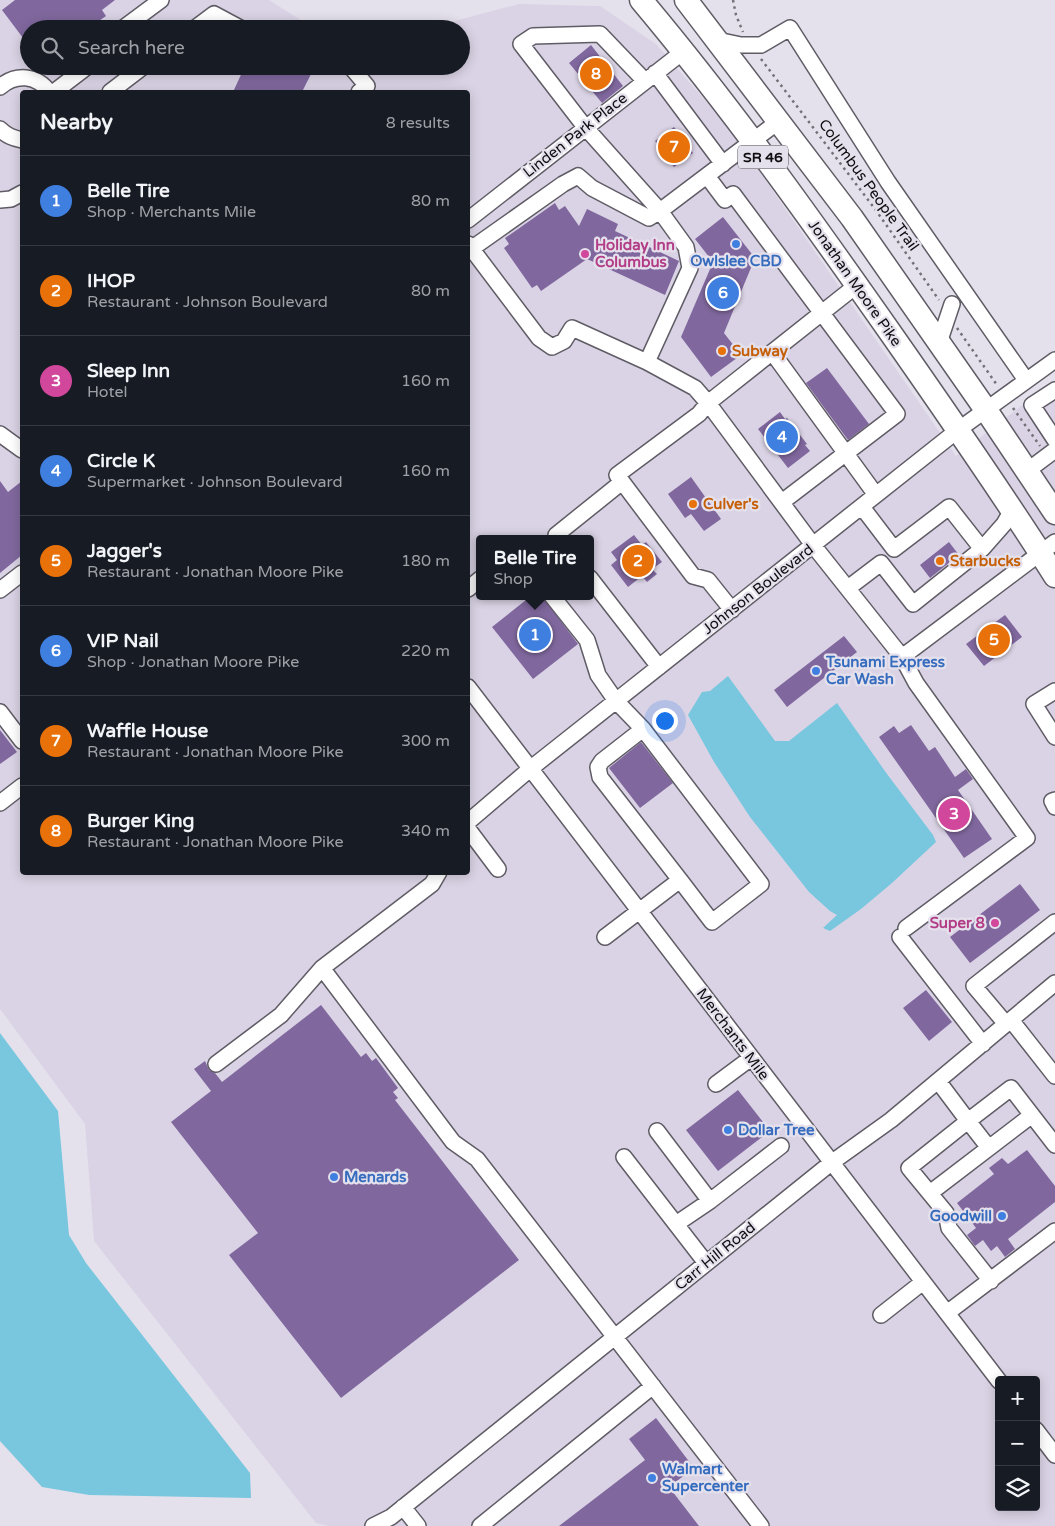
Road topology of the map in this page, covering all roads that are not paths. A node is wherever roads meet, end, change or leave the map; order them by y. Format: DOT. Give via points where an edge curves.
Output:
graph roads {
  1 [pos="161,0"];
  2 [pos="641,0"];
  3 [pos="686,0"];
  4 [pos="134,20"];
  5 [pos="206,20"];
  6 [pos="225,20"];
  7 [pos="718,40"];
  8 [pos="684,51"];
  9 [pos="76,75"];
  10 [pos="132,75"];
  11 [pos="358,75"];
  12 [pos="650,77"];
  13 [pos="2,80"];
  14 [pos="47,90"];
  15 [pos="57,90"];
  16 [pos="113,90"];
  17 [pos="362,90"];
  18 [pos="779,121"];
  19 [pos="585,127"];
  20 [pos="0,129"];
  21 [pos="20,140"];
  22 [pos="752,142"];
  23 [pos="723,164"];
  24 [pos="707,176"];
  25 [pos="20,194"];
  26 [pos="0,200"];
  27 [pos="660,211"];
  28 [pos="470,218"];
  29 [pos="470,246"];
  30 [pos="470,248"];
  31 [pos="857,285"];
  32 [pos="950,309"];
  33 [pos="822,312"];
  34 [pos="939,343"];
  35 [pos="772,352"];
  36 [pos="1055,360"];
  37 [pos="647,362"];
  38 [pos="1026,380"];
  39 [pos="1055,390"];
  40 [pos="708,403"];
  41 [pos="986,410"];
  42 [pos="958,430"];
  43 [pos="0,434"];
  44 [pos="1055,440"];
  45 [pos="20,449"];
  46 [pos="1055,450"];
  47 [pos="846,452"];
  48 [pos="1027,471"];
  49 [pos="622,482"];
  50 [pos="876,496"];
  51 [pos="782,502"];
  52 [pos="862,507"];
  53 [pos="1012,510"];
  54 [pos="1055,513"];
  55 [pos="556,535"];
  56 [pos="814,545"];
  57 [pos="1048,547"];
  58 [pos="894,549"];
  59 [pos="982,549"];
  60 [pos="882,563"];
  61 [pos="20,575"];
  62 [pos="1055,576"];
  63 [pos="594,583"];
  64 [pos="848,588"];
  65 [pos="0,590"];
  66 [pos="555,600"];
  67 [pos="732,610"];
  68 [pos="902,657"];
  69 [pos="659,667"];
  70 [pos="470,690"];
  71 [pos="1055,690"];
  72 [pos="616,701"];
  73 [pos="0,712"];
  74 [pos="643,729"];
  75 [pos="1055,737"];
  76 [pos="20,738"];
  77 [pos="530,769"];
  78 [pos="20,788"];
  79 [pos="1055,800"];
  80 [pos="0,803"];
  81 [pos="1055,808"];
  82 [pos="470,820"];
  83 [pos="470,832"];
  84 [pos="498,869"];
  85 [pos="437,875"];
  86 [pos="680,880"];
  87 [pos="638,911"];
  88 [pos="1055,922"];
  89 [pos="605,937"];
  90 [pos="322,968"];
  91 [pos="1055,984"];
  92 [pos="1008,1022"];
  93 [pos="983,1044"];
  94 [pos="751,1058"];
  95 [pos="216,1064"];
  96 [pos="1055,1076"];
  97 [pos="938,1081"];
  98 [pos="716,1084"];
  99 [pos="1032,1115"];
  100 [pos="968,1121"];
  101 [pos="657,1131"];
  102 [pos="1055,1145"];
  103 [pos="781,1146"];
  104 [pos="989,1148"];
  105 [pos="624,1157"];
  106 [pos="831,1163"];
  107 [pos="930,1194"];
  108 [pos="710,1200"];
  109 [pos="676,1224"];
  110 [pos="1055,1231"];
  111 [pos="706,1263"];
  112 [pos="991,1281"];
  113 [pos="923,1282"];
  114 [pos="947,1314"];
  115 [pos="881,1315"];
  116 [pos="614,1337"];
  117 [pos="995,1376"];
  118 [pos="653,1386"];
  119 [pos="1040,1435"];
  120 [pos="1055,1455"];
  121 [pos="403,1507"];
  122 [pos="373,1526"];
  123 [pos="418,1526"];
  124 [pos="480,1526"];
  125 [pos="761,1526"];
  1 -- 4 [label="street"];
  2 -- 8 [label="highway, Jonathan Moore Pike / SR 46"];
  3 -- 7 [label="highway, SR 46"];
  5 -- 6 [label="street" via="214,14"];
  7 -- 18 [label="highway, SR 46"];
  7 -- 38 [label="street" via="762,45 790,28 888,182"];
  8 -- 12 [label="street, Linden Park Place"];
  8 -- 22 [label="highway, Jonathan Moore Pike / SR 46"];
  9 -- 15 [label="street"];
  10 -- 16 [label="street"];
  11 -- 17 [label="street" via="367,86"];
  12 -- 19 [label="street, Linden Park Place"];
  12 -- 19 [label="street" via="600,34 533,36 521,44"];
  12 -- 23 [label="street"];
  13 -- 14 [label="street" via="27,77"];
  18 -- 22 [label="street"];
  18 -- 34 [label="highway, SR 46" via="852,218"];
  19 -- 27 [label="street"];
  19 -- 28 [label="street, Linden Park Place"];
  20 -- 21 [label="street" via="4,134"];
  22 -- 23 [label="street"];
  22 -- 31 [label="highway, Jonathan Moore Pike / SR 46"];
  23 -- 24 [label="street"];
  24 -- 27 [label="street"];
  24 -- 33 [label="street" via="725,200 733,194"];
  25 -- 26 [label="street"];
  27 -- 29 [label="street" via="649,218 592,188 578,176"];
  27 -- 37 [label="street" via="686,247 690,268"];
  30 -- 37 [label="street" via="539,338 552,347 564,341 572,328"];
  31 -- 33 [label="street"];
  31 -- 42 [label="highway, Jonathan Moore Pike / SR 46"];
  32 -- 34 [label="street"];
  33 -- 35 [label="street"];
  33 -- 47 [label="street" via="897,414"];
  34 -- 41 [label="highway, SR 46"];
  35 -- 40 [label="street"];
  35 -- 47 [label="street"];
  36 -- 38 [label="street, Johnson Boulevard"];
  37 -- 40 [label="street" via="695,388"];
  38 -- 41 [label="street, Johnson Boulevard"];
  39 -- 44 [label="street" via="1032,405"];
  40 -- 49 [label="street" via="699,414 617,475"];
  40 -- 51 [label="street"];
  41 -- 42 [label="street, Johnson Boulevard"];
  41 -- 48 [label="highway, SR 46"];
  42 -- 50 [label="street, Johnson Boulevard"];
  42 -- 53 [label="highway, Jonathan Moore Pike / SR 46"];
  43 -- 45 [label="street"];
  46 -- 48 [label="street"];
  47 -- 50 [label="street"];
  47 -- 51 [label="street"];
  48 -- 54 [label="highway, SR 46"];
  49 -- 55 [label="street"];
  49 -- 67 [label="street" via="693,576 708,580"];
  50 -- 52 [label="street, Johnson Boulevard"];
  51 -- 56 [label="street"];
  52 -- 56 [label="street, Johnson Boulevard"];
  52 -- 58 [label="street"];
  53 -- 57 [label="highway, Jonathan Moore Pike / SR 46"];
  53 -- 59 [label="street"];
  56 -- 64 [label="street"];
  56 -- 67 [label="street, Johnson Boulevard"];
  57 -- 62 [label="highway, Jonathan Moore Pike / SR 46"];
  57 -- 68 [label="street"];
  58 -- 59 [label="street" via="949,507"];
  58 -- 60 [label="street"];
  59 -- 60 [label="street" via="913,604"];
  60 -- 64 [label="street"];
  61 -- 65 [label="street"];
  63 -- 69 [label="street"];
  64 -- 68 [label="street"];
  66 -- 72 [label="street" via="587,640 598,675"];
  67 -- 69 [label="street, Johnson Boulevard"];
  68 -- 93 [label="street" via="916,683 1027,838 903,933"];
  69 -- 72 [label="street, Johnson Boulevard"];
  70 -- 77 [label="street, Merchants Mile"];
  71 -- 75 [label="street" via="1034,704"];
  72 -- 74 [label="street"];
  72 -- 77 [label="street, Johnson Boulevard"];
  73 -- 76 [label="street"];
  74 -- 86 [label="street" via="602,761 598,767 600,777"];
  74 -- 86 [label="street" via="761,884 712,922"];
  77 -- 82 [label="street, Johnson Boulevard"];
  77 -- 87 [label="street, Merchants Mile"];
  78 -- 80 [label="street"];
  79 -- 81 [label="street" via="1052,802"];
  83 -- 84 [label="street"];
  85 -- 90 [label="street" via="432,884"];
  86 -- 87 [label="street"];
  87 -- 89 [label="street"];
  87 -- 94 [label="street, Merchants Mile"];
  88 -- 92 [label="street" via="974,986"];
  90 -- 95 [label="street" via="281,1015"];
  90 -- 116 [label="street" via="453,1142 477,1159"];
  91 -- 92 [label="street, Carr Hill Road"];
  92 -- 93 [label="street, Carr Hill Road"];
  92 -- 96 [label="street"];
  93 -- 97 [label="street, Carr Hill Road"];
  94 -- 98 [label="street"];
  94 -- 106 [label="street, Merchants Mile"];
  97 -- 100 [label="street"];
  97 -- 106 [label="street, Carr Hill Road"];
  99 -- 100 [label="street" via="1011,1088"];
  99 -- 102 [label="street"];
  99 -- 104 [label="street"];
  100 -- 104 [label="street"];
  100 -- 107 [label="street" via="909,1168"];
  101 -- 108 [label="street"];
  103 -- 108 [label="street"];
  104 -- 107 [label="street"];
  105 -- 109 [label="street"];
  106 -- 111 [label="street, Carr Hill Road"];
  106 -- 113 [label="street, Merchants Mile"];
  107 -- 112 [label="street" via="946,1213 949,1228"];
  108 -- 109 [label="street"];
  109 -- 111 [label="street"];
  110 -- 112 [label="street"];
  111 -- 116 [label="street, Carr Hill Road"];
  112 -- 114 [label="street"];
  113 -- 114 [label="street, Merchants Mile"];
  113 -- 115 [label="street"];
  114 -- 117 [label="street, Merchants Mile"];
  116 -- 118 [label="street"];
  116 -- 121 [label="street, Carr Hill Road"];
  118 -- 124 [label="street"];
  118 -- 125 [label="street"];
  119 -- 120 [label="street"];
  121 -- 122 [label="street, Carr Hill Road"];
  121 -- 123 [label="street"];
}
